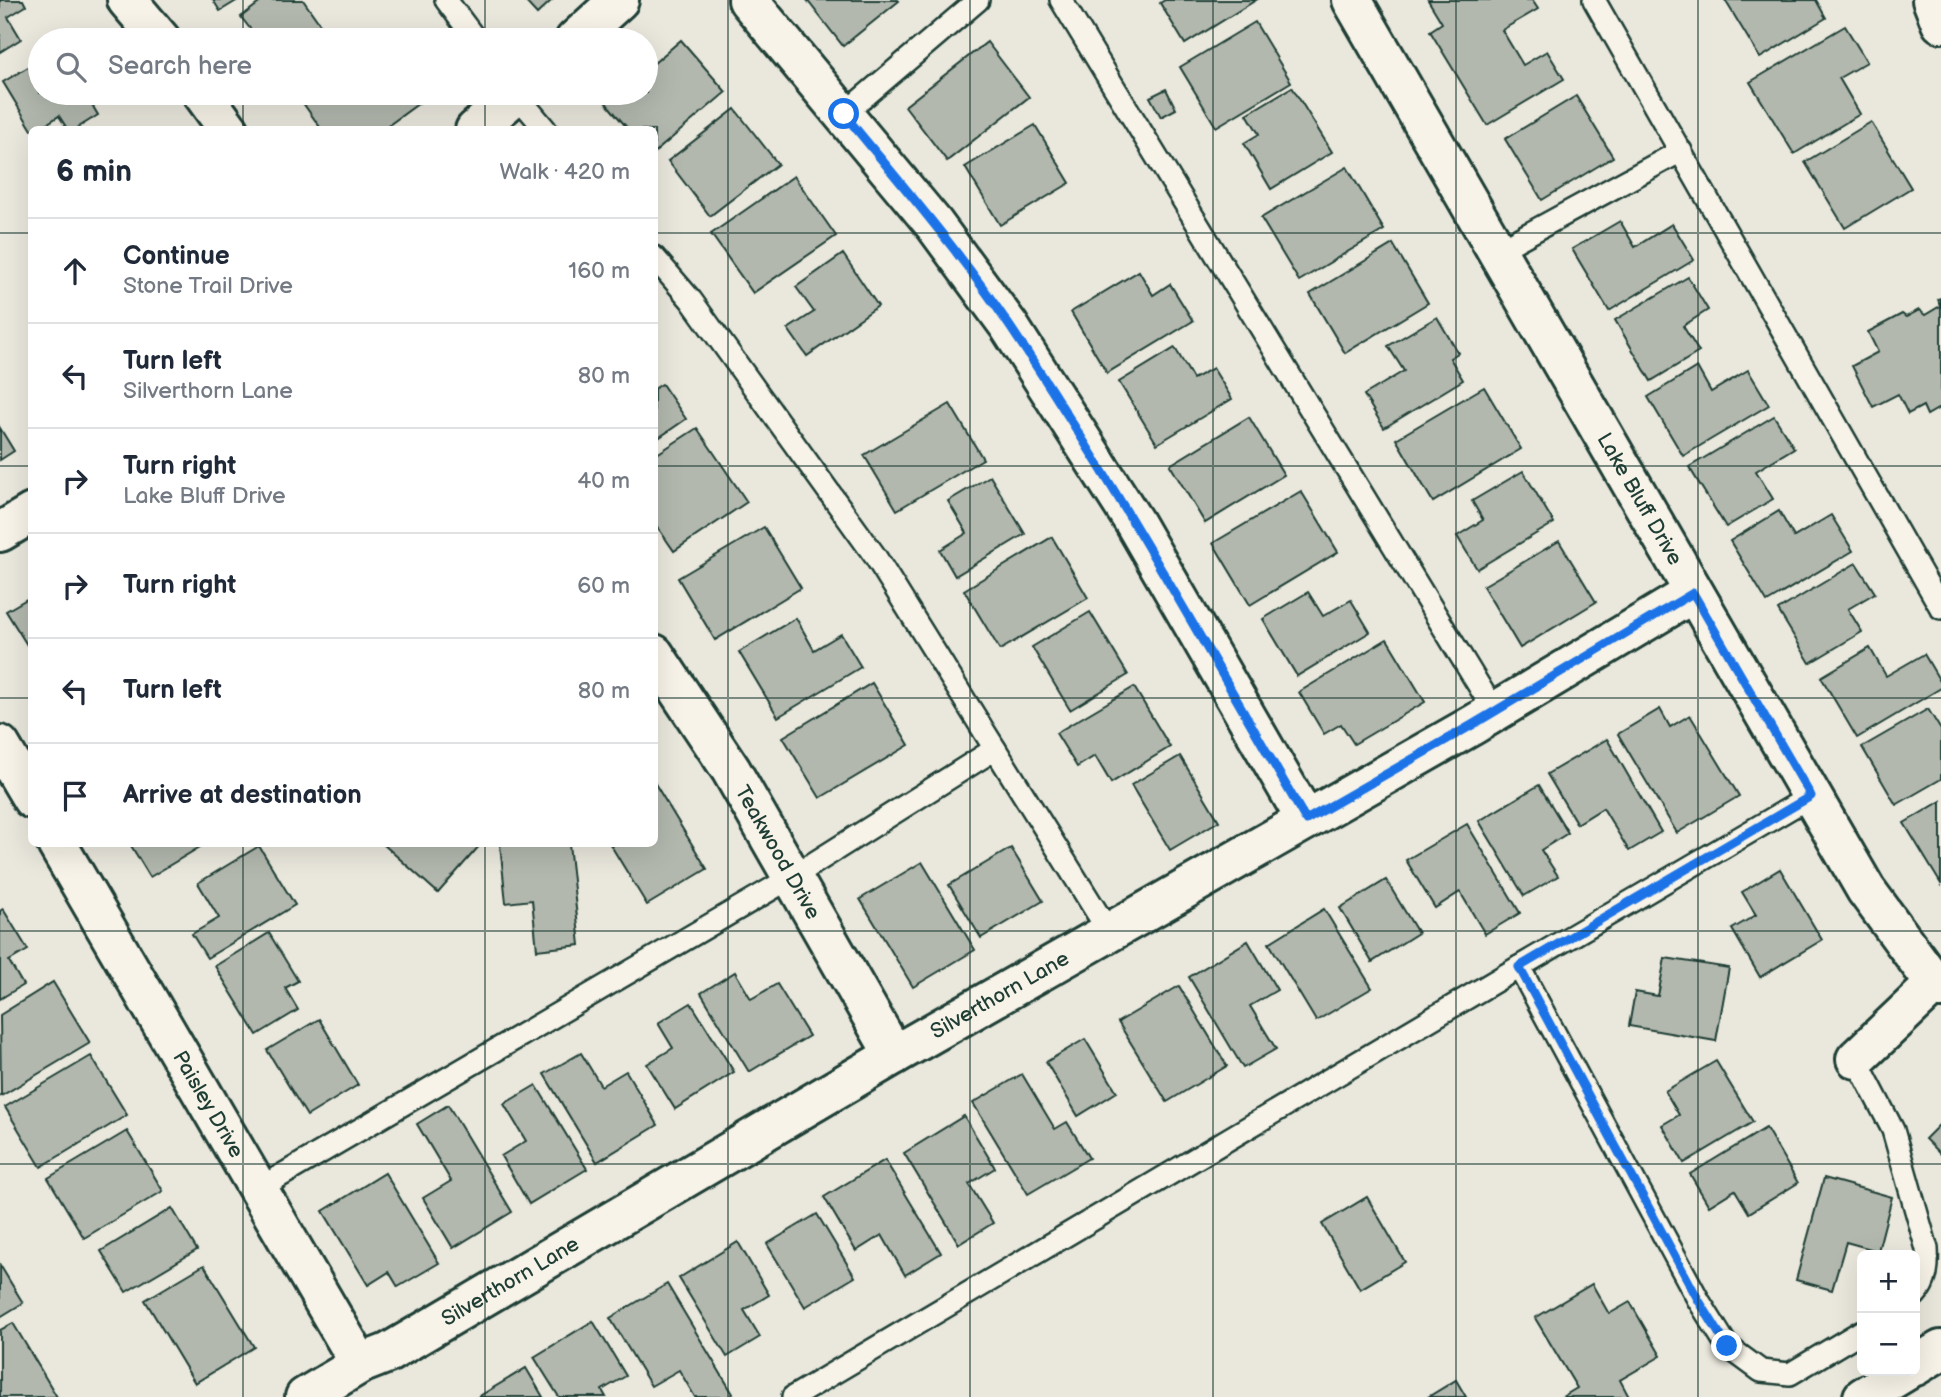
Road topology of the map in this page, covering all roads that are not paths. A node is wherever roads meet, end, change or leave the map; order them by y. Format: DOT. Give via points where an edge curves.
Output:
graph roads {
  1 [pos="127,0"];
  2 [pos="446,0"];
  3 [pos="619,0"];
  4 [pos="748,0"];
  5 [pos="978,0"];
  6 [pos="1061,0"];
  7 [pos="1352,0"];
  8 [pos="1594,0"];
  9 [pos="1932,0"];
  10 [pos="1941,23"];
  11 [pos="151,28"];
  12 [pos="467,28"];
  13 [pos="588,28"];
  14 [pos="211,105"];
  15 [pos="503,105"];
  16 [pos="526,105"];
  17 [pos="844,114"];
  18 [pos="226,126"];
  19 [pos="479,126"];
  20 [pos="543,126"];
  21 [pos="1681,151"];
  22 [pos="1497,251"];
  23 [pos="658,262"];
  24 [pos="28,515"];
  25 [pos="0,532"];
  26 [pos="1693,593"];
  27 [pos="1941,608"];
  28 [pos="658,660"];
  29 [pos="1495,712"];
  30 [pos="0,745"];
  31 [pos="995,749"];
  32 [pos="28,792"];
  33 [pos="1811,796"];
  34 [pos="1306,820"];
  35 [pos="59,847"];
  36 [pos="792,877"];
  37 [pos="1109,932"];
  38 [pos="1519,967"];
  39 [pos="1938,986"];
  40 [pos="894,1055"];
  41 [pos="1856,1059"];
  42 [pos="258,1189"];
  43 [pos="1920,1289"];
  44 [pos="1857,1334"];
  45 [pos="1941,1350"];
  46 [pos="1920,1363"];
  47 [pos="360,1364"];
  48 [pos="1898,1376"];
  49 [pos="305,1397"];
  50 [pos="793,1397"];
  51 [pos="1863,1397"];
  1 -- 11 [label="street"];
  2 -- 12 [label="lane"];
  3 -- 13 [label="street"];
  4 -- 17 [label="street"];
  5 -- 17 [label="lane"];
  6 -- 29 [label="lane"];
  7 -- 22 [label="street, Lake Bluff Drive"];
  8 -- 21 [label="lane"];
  9 -- 10 [label="street"];
  14 -- 18 [label="street"];
  15 -- 19 [label="street"];
  16 -- 20 [label="lane"];
  17 -- 34 [label="street" via="1010,326 1134,522"];
  21 -- 22 [label="lane"];
  21 -- 27 [label="lane"];
  22 -- 26 [label="street, Lake Bluff Drive"];
  23 -- 31 [label="lane" via="691,300 875,556"];
  24 -- 25 [label="street"];
  26 -- 29 [label="street, Silverthorn Lane"];
  26 -- 33 [label="street, Lake Bluff Drive"];
  28 -- 36 [label="street, Teakwood Drive" via="731,770"];
  29 -- 34 [label="street, Silverthorn Lane"];
  30 -- 32 [label="street"];
  31 -- 36 [label="lane"];
  31 -- 37 [label="lane"];
  33 -- 38 [label="lane"];
  33 -- 39 [label="street, Lake Bluff Drive" via="1866,890"];
  34 -- 37 [label="street, Silverthorn Lane"];
  35 -- 42 [label="street, Paisley Drive"];
  36 -- 40 [label="street, Teakwood Drive"];
  36 -- 42 [label="lane"];
  37 -- 40 [label="street, Silverthorn Lane"];
  38 -- 44 [label="lane" via="1727,1346 1761,1371 1790,1374"];
  38 -- 50 [label="lane"];
  39 -- 41 [label="street"];
  40 -- 47 [label="street, Silverthorn Lane" via="388,1353"];
  41 -- 43 [label="lane" via="1893,1130 1927,1249 1928,1269"];
  42 -- 47 [label="street, Paisley Drive"];
  45 -- 46 [label="street"];
  47 -- 49 [label="street, Silverthorn Lane"];
  48 -- 51 [label="street"];
}
